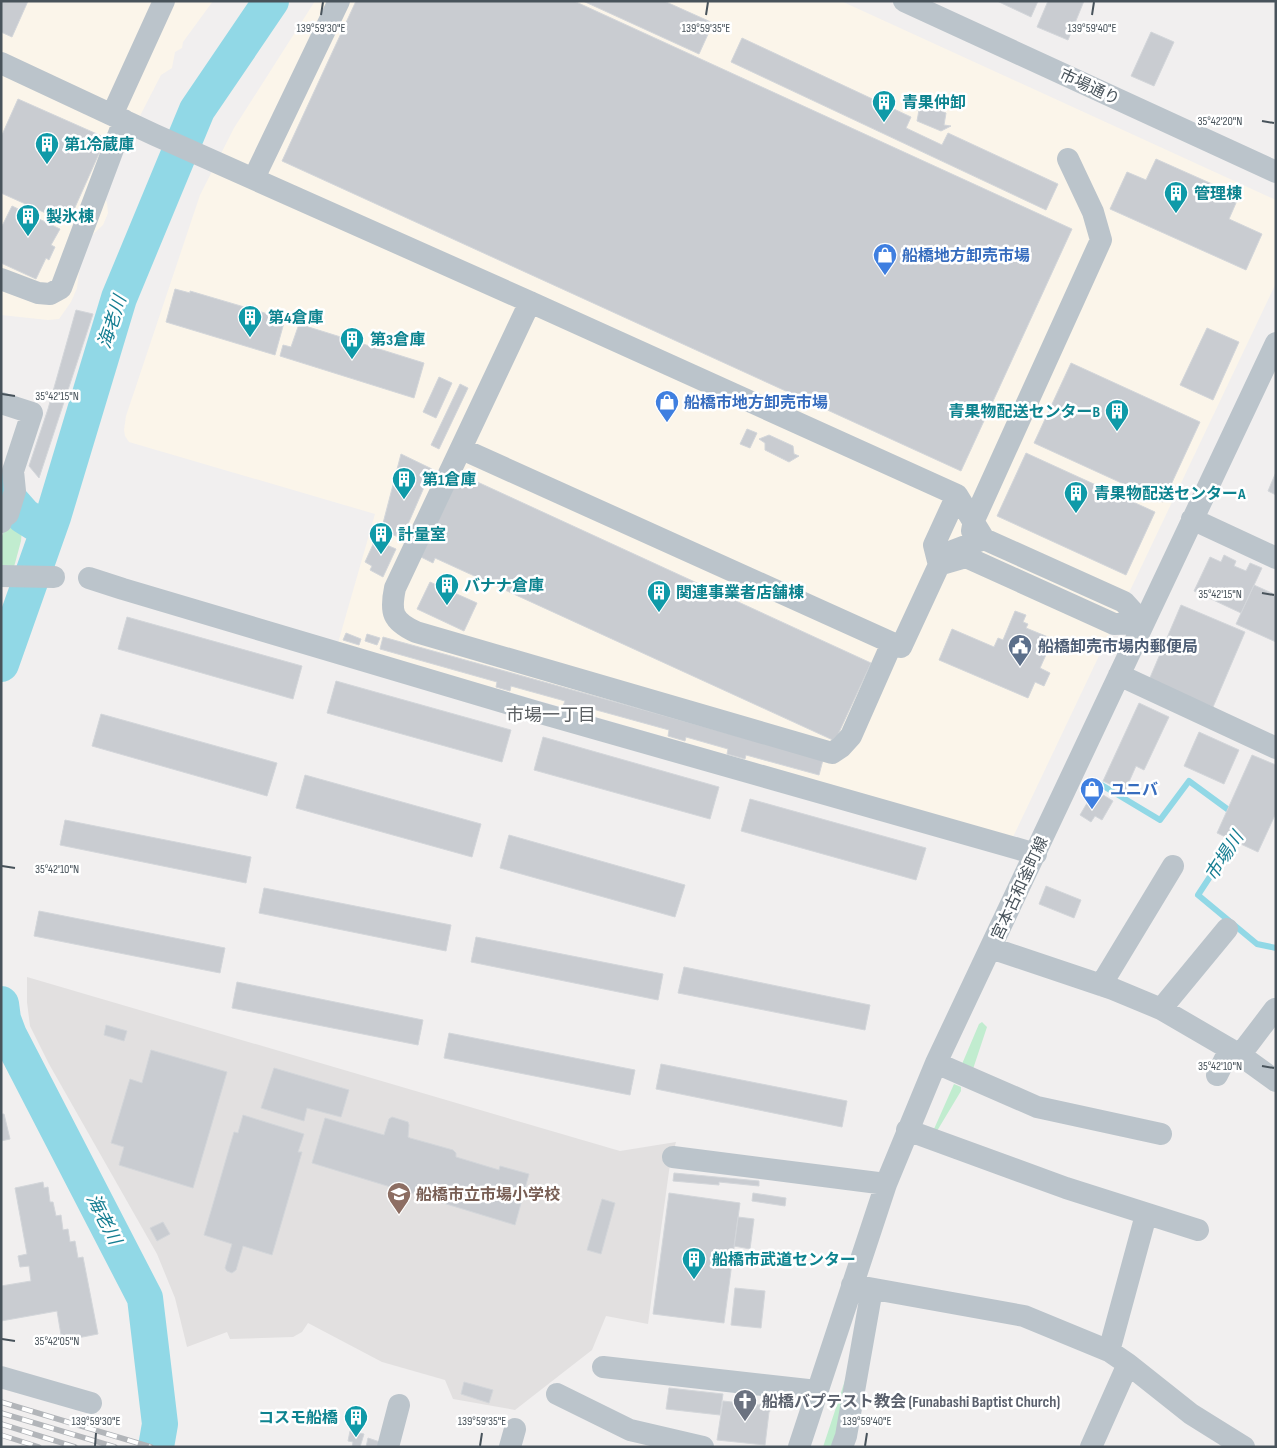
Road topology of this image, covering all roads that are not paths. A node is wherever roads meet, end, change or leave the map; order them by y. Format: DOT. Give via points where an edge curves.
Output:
graph roads {
  1 [pos="164,1"];
  2 [pos="339,1"];
  3 [pos="904,1"];
  4 [pos="1,63"];
  5 [pos="118,118"];
  6 [pos="1068,159"];
  7 [pos="1276,172"];
  8 [pos="254,178"];
  9 [pos="1,279"];
  10 [pos="530,302"];
  11 [pos="1276,344"];
  12 [pos="1,402"];
  13 [pos="462,448"];
  14 [pos="954,503"];
  15 [pos="5,518"];
  16 [pos="1192,519"];
  17 [pos="975,545"];
  18 [pos="1276,558"];
  19 [pos="939,564"];
  20 [pos="2,576"];
  21 [pos="54,578"];
  22 [pos="89,578"];
  23 [pos="1143,623"];
  24 [pos="892,643"];
  25 [pos="1119,675"];
  26 [pos="1276,748"];
  27 [pos="1036,854"];
  28 [pos="1173,866"];
  29 [pos="1227,929"];
  30 [pos="991,948"];
  31 [pos="1101,985"];
  32 [pos="1161,1009"];
  33 [pos="1275,1009"];
  34 [pos="1235,1052"];
  35 [pos="936,1063"];
  36 [pos="1217,1075"];
  37 [pos="1276,1081"];
  38 [pos="907,1130"];
  39 [pos="1161,1134"];
  40 [pos="673,1157"];
  41 [pos="886,1184"];
  42 [pos="1146,1215"];
  43 [pos="1198,1230"];
  44 [pos="862,1287"];
  45 [pos="1109,1351"];
  46 [pos="1128,1364"];
  47 [pos="603,1367"];
  48 [pos="1,1377"];
  49 [pos="817,1391"];
  50 [pos="558,1394"];
  51 [pos="91,1403"];
  52 [pos="399,1406"];
  53 [pos="388,1447"];
  54 [pos="703,1447"];
  55 [pos="799,1447"];
  56 [pos="842,1447"];
  57 [pos="1091,1447"];
  58 [pos="1244,1447"];
  1 -- 5 [label="street"];
  2 -- 8 [label="street"];
  3 -- 7 [label="street, 市場通り"];
  4 -- 5 [label="street"];
  5 -- 8 [label="street"];
  5 -- 9 [label="street" via="61,288 50,294 38,293"];
  6 -- 17 [label="street" via="1093,212 1101,240"];
  8 -- 10 [label="street"];
  10 -- 13 [label="street"];
  10 -- 14 [label="street"];
  11 -- 16 [label="street, 宮本古和釜町線"];
  12 -- 15 [label="street" via="32,413 13,471 15,488"];
  13 -- 24 [label="street"];
  13 -- 24 [label="street" via="395,588 392,604 396,618 416,632 832,753 851,736"];
  14 -- 17 [label="street"];
  14 -- 19 [label="street" via="934,546"];
  16 -- 18 [label="street"];
  16 -- 23 [label="street, 宮本古和釜町線"];
  17 -- 19 [label="street" via="946,552"];
  17 -- 23 [label="street" via="1114,624"];
  19 -- 24 [label="street" via="901,647"];
  20 -- 21 [label="street"];
  22 -- 27 [label="street" via="518,706"];
  23 -- 25 [label="street, 宮本古和釜町線"];
  25 -- 26 [label="street"];
  25 -- 27 [label="street, 宮本古和釜町線"];
  27 -- 30 [label="street, 宮本古和釜町線"];
  28 -- 31 [label="street"];
  29 -- 32 [label="street"];
  30 -- 31 [label="street"];
  30 -- 35 [label="street, 宮本古和釜町線"];
  31 -- 32 [label="street"];
  32 -- 34 [label="street"];
  33 -- 34 [label="street"];
  34 -- 36 [label="street"];
  34 -- 37 [label="street"];
  35 -- 38 [label="street, 宮本古和釜町線"];
  35 -- 39 [label="street" via="1037,1106"];
  38 -- 41 [label="street, 宮本古和釜町線"];
  38 -- 42 [label="street"];
  40 -- 41 [label="street"];
  41 -- 44 [label="street, 宮本古和釜町線"];
  42 -- 43 [label="street"];
  42 -- 45 [label="street"];
  44 -- 45 [label="street" via="1024,1316"];
  44 -- 49 [label="street, 宮本古和釜町線"];
  44 -- 56 [label="street" via="846,1436"];
  45 -- 46 [label="street"];
  46 -- 57 [label="street"];
  46 -- 58 [label="street" via="1191,1414"];
  47 -- 49 [label="street"];
  48 -- 51 [label="street"];
  49 -- 55 [label="street, 宮本古和釜町線"];
  50 -- 54 [label="street" via="630,1430"];
  52 -- 53 [label="street"];
}
